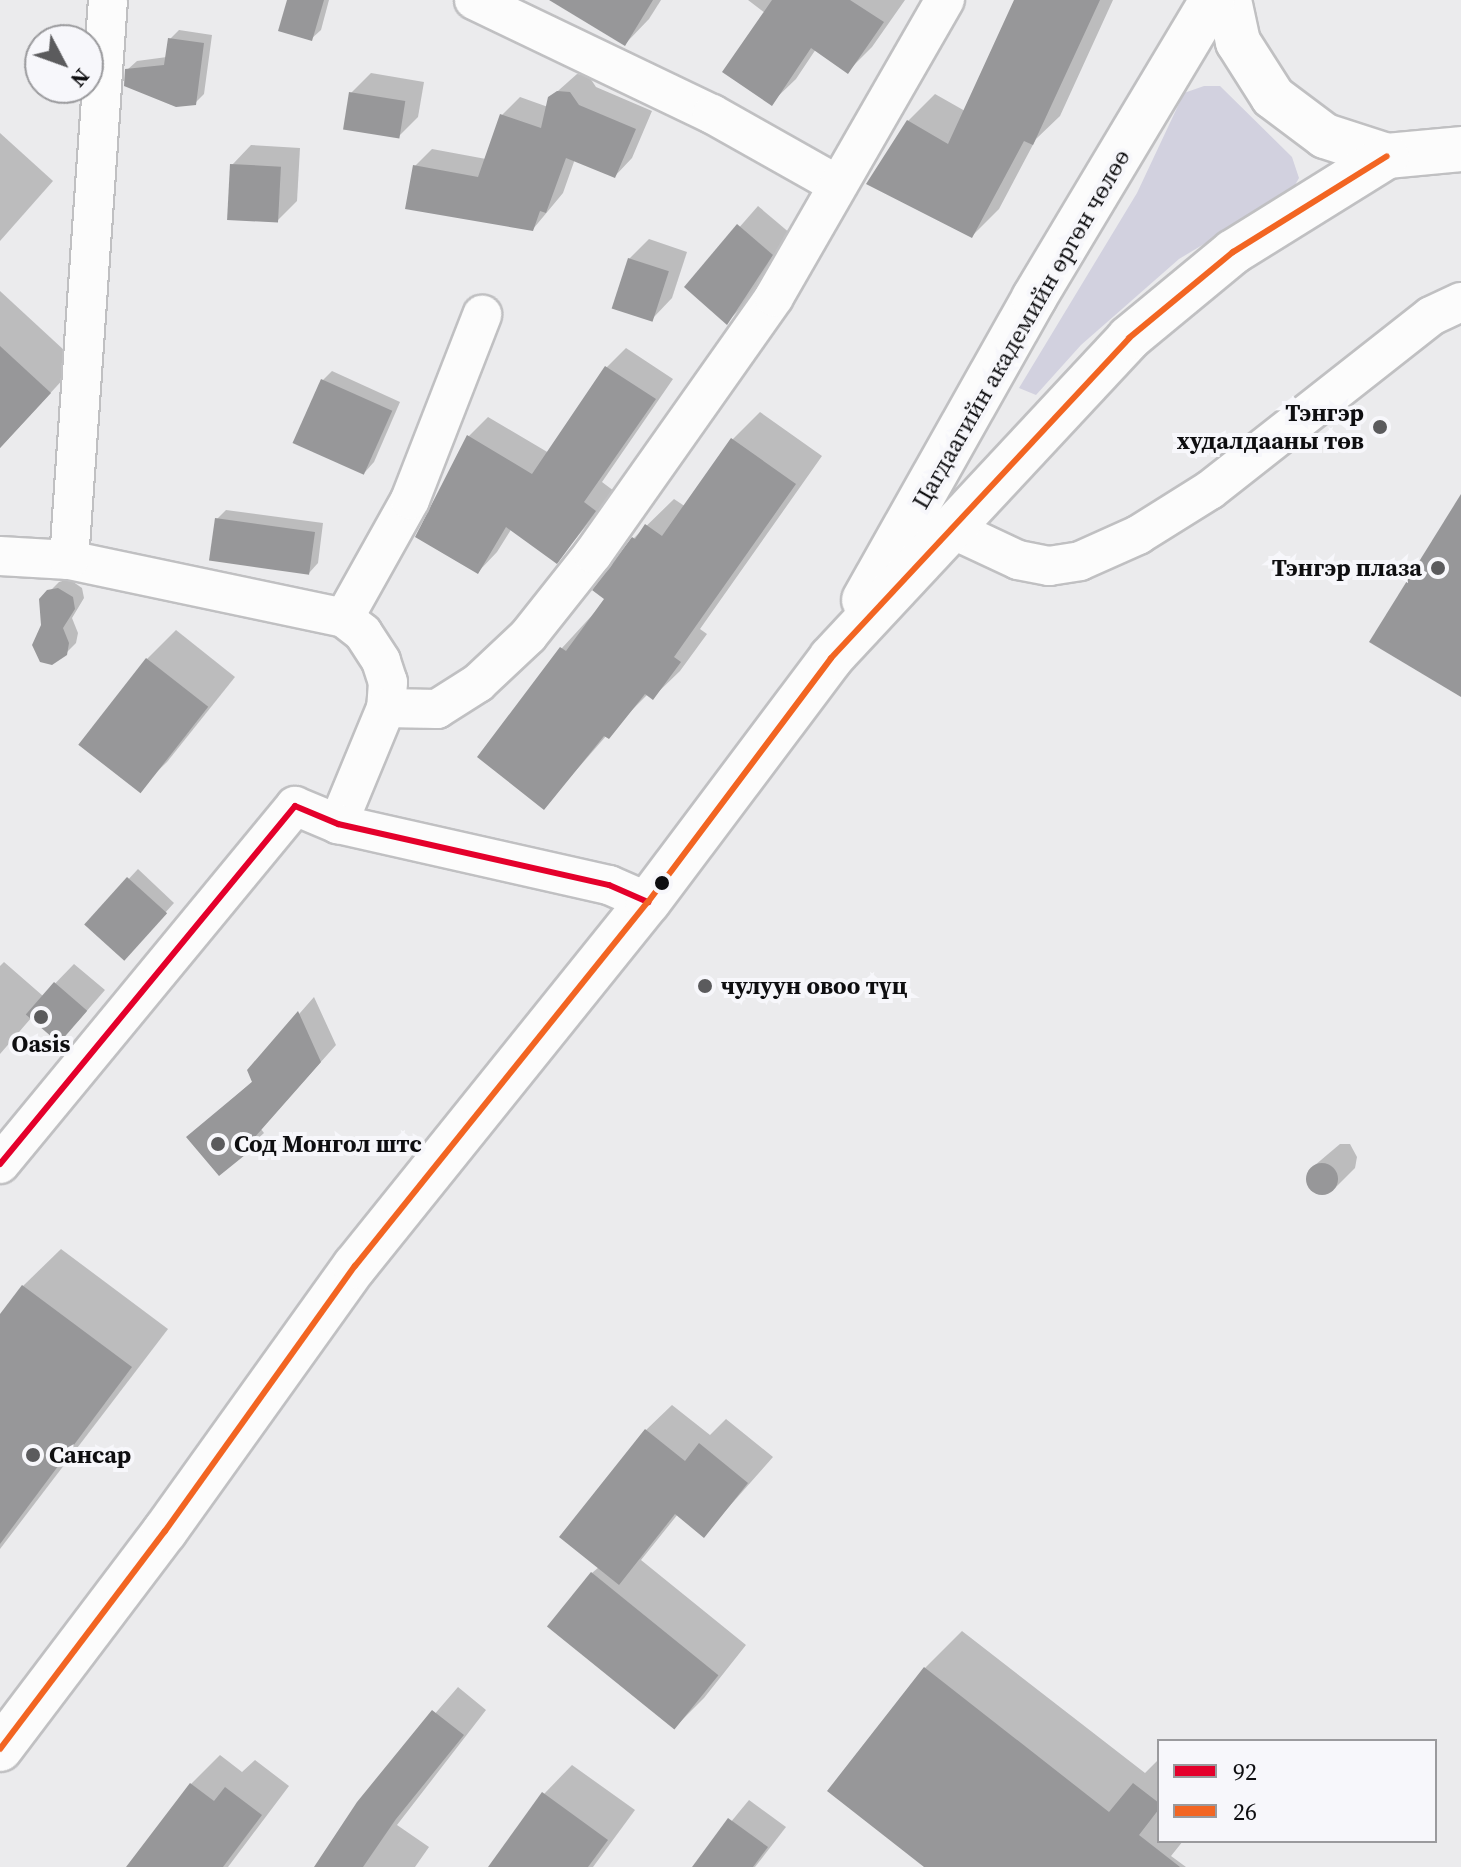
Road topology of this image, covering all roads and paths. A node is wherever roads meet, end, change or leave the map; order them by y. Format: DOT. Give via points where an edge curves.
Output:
graph roads {
  1 [pos="108,0"];
  2 [pos="474,0"];
  3 [pos="945,0"];
  4 [pos="1212,0"];
  5 [pos="1229,0"];
  6 [pos="1458,151"];
  7 [pos="1387,156"];
  8 [pos="836,184"];
  9 [pos="1461,302"];
  10 [pos="482,315"];
  11 [pos="954,530"];
  12 [pos="0,556"];
  13 [pos="69,560"];
  14 [pos="344,618"];
  15 [pos="831,658"];
  16 [pos="386,708"];
  17 [pos="338,824"];
  18 [pos="648,902"];
  19 [pos="0,1164"];
  20 [pos="0,1749"];
  1 -- 13 [label="street"];
  2 -- 8 [label="street" via="712,114"];
  3 -- 8 [label="street"];
  4 -- 15 [label="highway, Цагдаагийн академийн өргөн чөлөө" via="1034,298"];
  5 -- 7 [label="highway" via="1238,42 1273,97 1325,136"];
  6 -- 7 [label="highway"];
  7 -- 11 [label="highway, Цагдаагийн академийн өргөн чөлөө" via="1233,252 1129,338"];
  8 -- 16 [label="street" via="816,229 774,297 593,554 528,636 478,683 437,709"];
  9 -- 11 [label="street" via="1431,316 1210,490 1138,535 1080,561 1049,566 1018,560"];
  10 -- 14 [label="street" via="410,500"];
  11 -- 15 [label="highway, Цагдаагийн академийн өргөн чөлөө"];
  12 -- 13 [label="street"];
  13 -- 14 [label="street"];
  14 -- 16 [label="street" via="363,633 381,661 388,682"];
  15 -- 18 [label="highway, Цагдаагийн академийн өргөн чөлөө"];
  16 -- 17 [label="street"];
  17 -- 18 [label="street" via="560,872"];
  17 -- 19 [label="street" via="295,806"];
  18 -- 20 [label="highway, Цагдаагийн академийн өргөн чөлөө" via="355,1266"];
}
